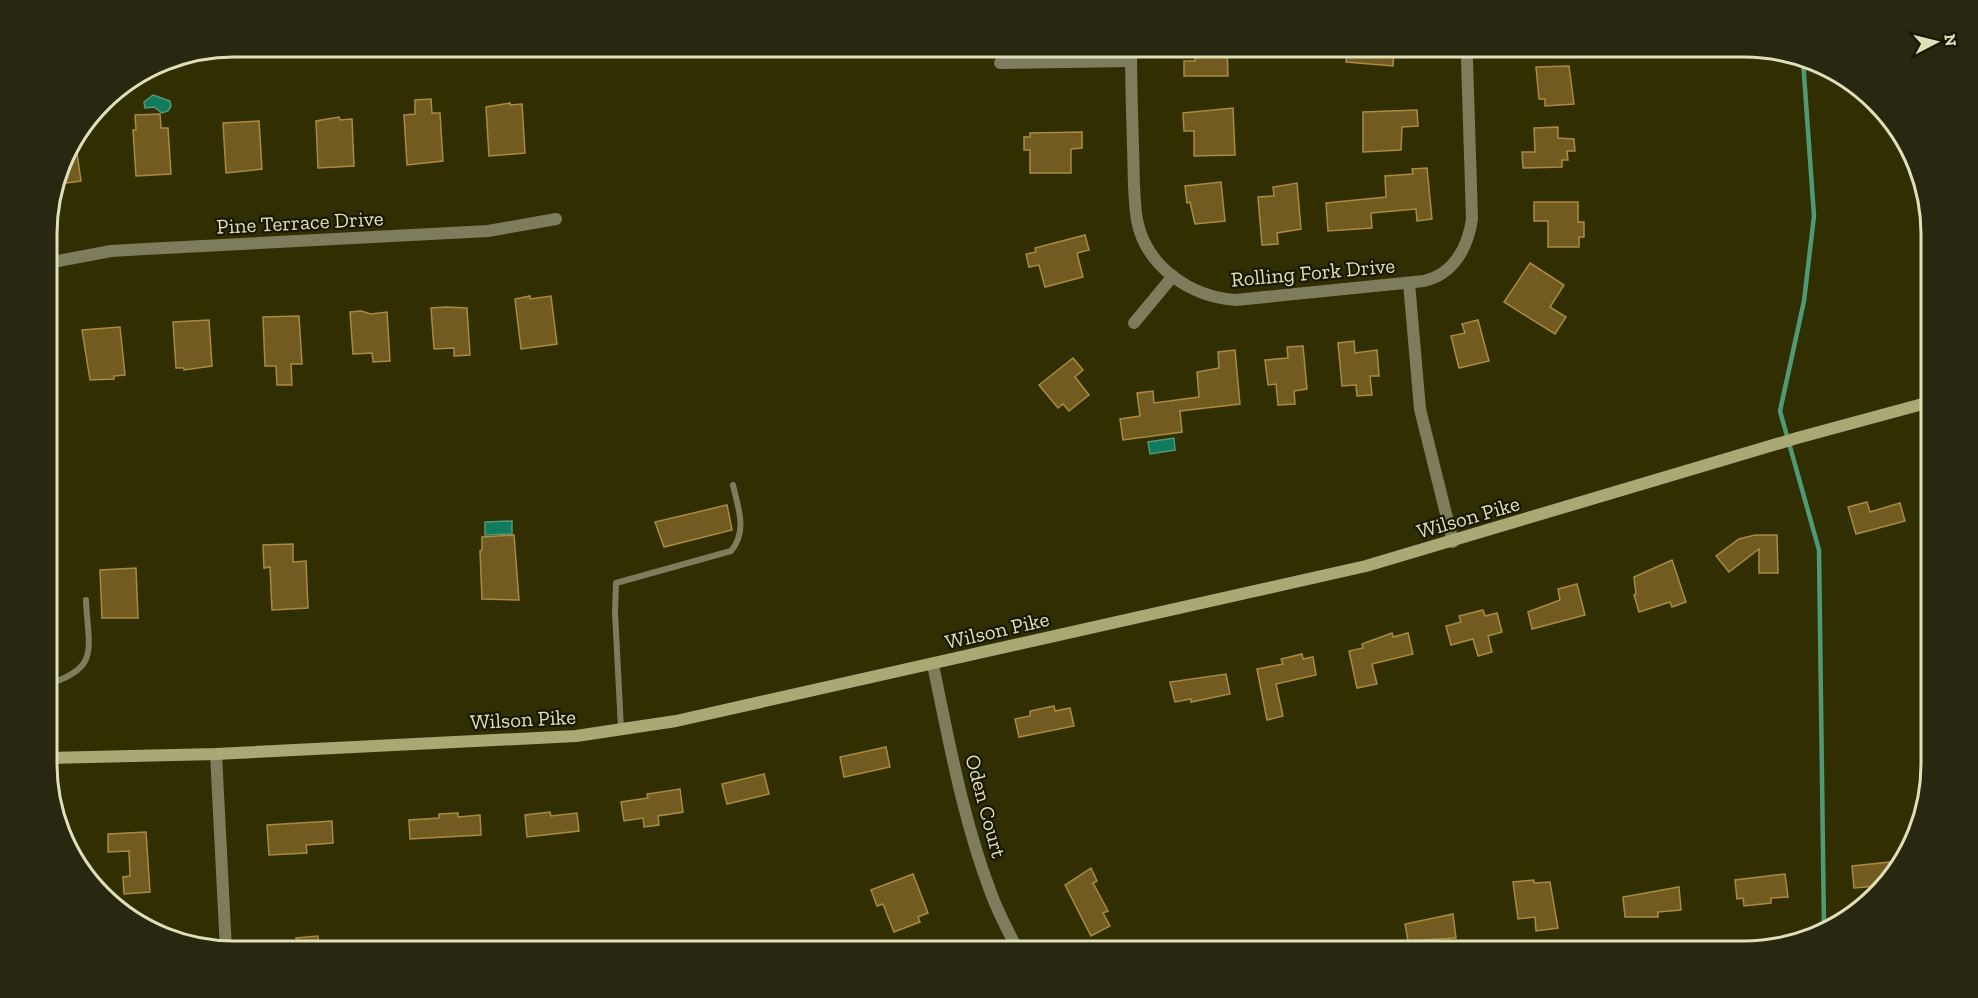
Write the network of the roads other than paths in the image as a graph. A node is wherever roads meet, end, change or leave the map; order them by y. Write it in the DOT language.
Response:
graph roads {
  1 [pos="1131,57"];
  2 [pos="1467,60"];
  3 [pos="1131,61"];
  4 [pos="1000,63"];
  5 [pos="556,219"];
  6 [pos="57,262"];
  7 [pos="1173,276"];
  8 [pos="1409,284"];
  9 [pos="1134,323"];
  10 [pos="1921,404"];
  11 [pos="733,485"];
  12 [pos="1453,542"];
  13 [pos="86,600"];
  14 [pos="933,665"];
  15 [pos="57,681"];
  16 [pos="621,730"];
  17 [pos="216,754"];
  18 [pos="57,758"];
  19 [pos="226,940"];
  20 [pos="1013,941"];
  1 -- 3 [label="street, Rolling Fork Drive"];
  2 -- 8 [label="street, Rolling Fork Drive"];
  3 -- 4 [label="street"];
  3 -- 7 [label="street, Rolling Fork Drive"];
  5 -- 6 [label="street, Pine Terrace Drive"];
  7 -- 8 [label="street, Rolling Fork Drive"];
  7 -- 9 [label="street"];
  8 -- 12 [label="street"];
  10 -- 12 [label="main road, Wilson Pike"];
  11 -- 16 [label="lane"];
  12 -- 14 [label="main road, Wilson Pike"];
  13 -- 15 [label="lane"];
  14 -- 16 [label="main road, Wilson Pike"];
  14 -- 20 [label="street, Oden Court"];
  16 -- 17 [label="main road, Wilson Pike"];
  17 -- 18 [label="main road, Wilson Pike"];
  17 -- 19 [label="street"];
}
